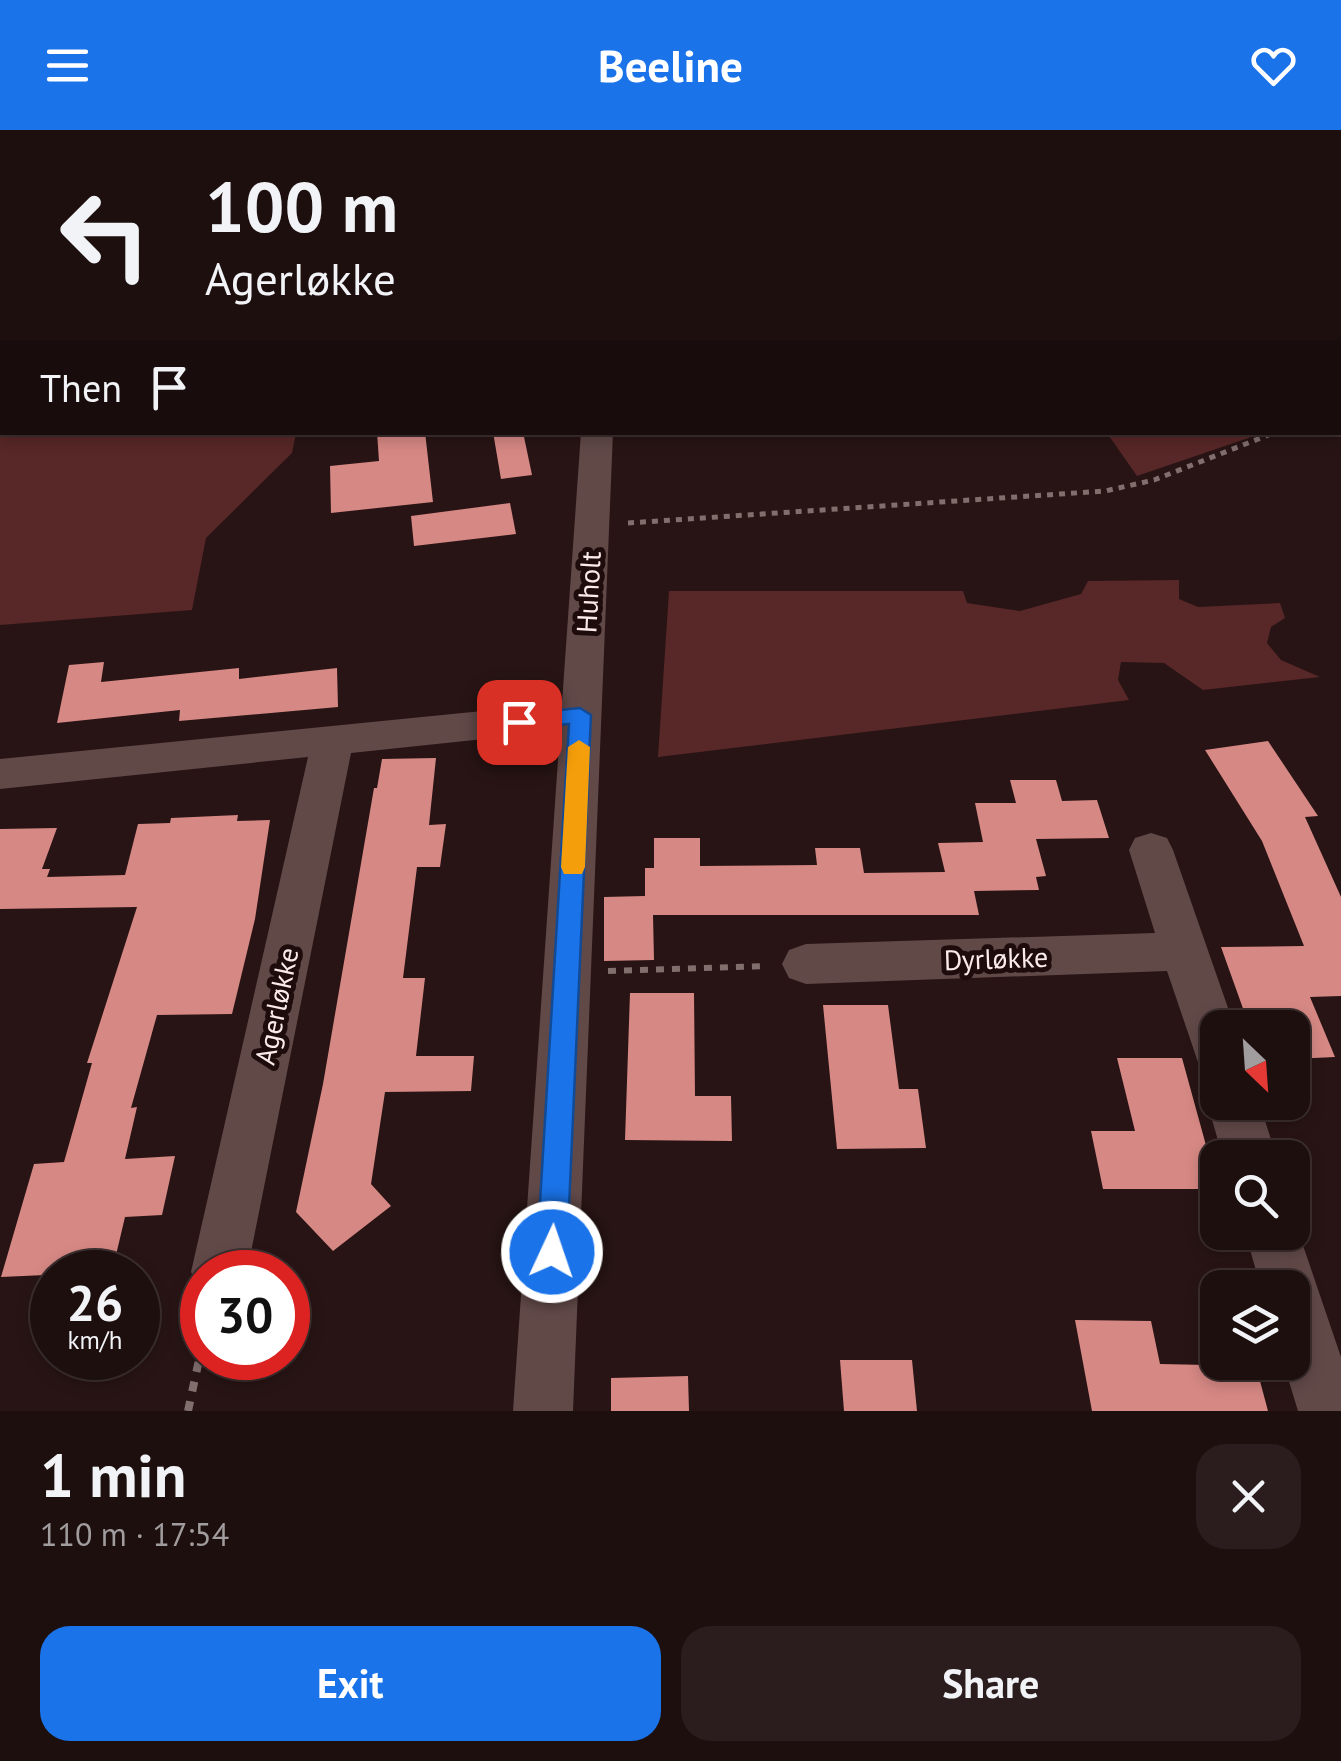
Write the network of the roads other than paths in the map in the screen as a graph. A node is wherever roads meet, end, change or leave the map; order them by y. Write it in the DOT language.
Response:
graph roads {
  1 [pos="597,435"];
  2 [pos="580,715"];
  3 [pos="334,740"];
  4 [pos="0,774"];
  5 [pos="1151,850"];
  6 [pos="1186,951"];
  7 [pos="806,964"];
  8 [pos="1205,1010"];
  9 [pos="224,1250"];
  10 [pos="1310,1353"];
  11 [pos="543,1411"];
  12 [pos="1328,1411"];
  1 -- 2 [label="street, Huholt"];
  2 -- 3 [label="street"];
  2 -- 11 [label="street, Huholt"];
  3 -- 4 [label="street"];
  3 -- 9 [label="street, Agerløkke"];
  5 -- 6 [label="street"];
  6 -- 7 [label="street, Dyrløkke"];
  6 -- 8 [label="street"];
  10 -- 12 [label="street"];
}
